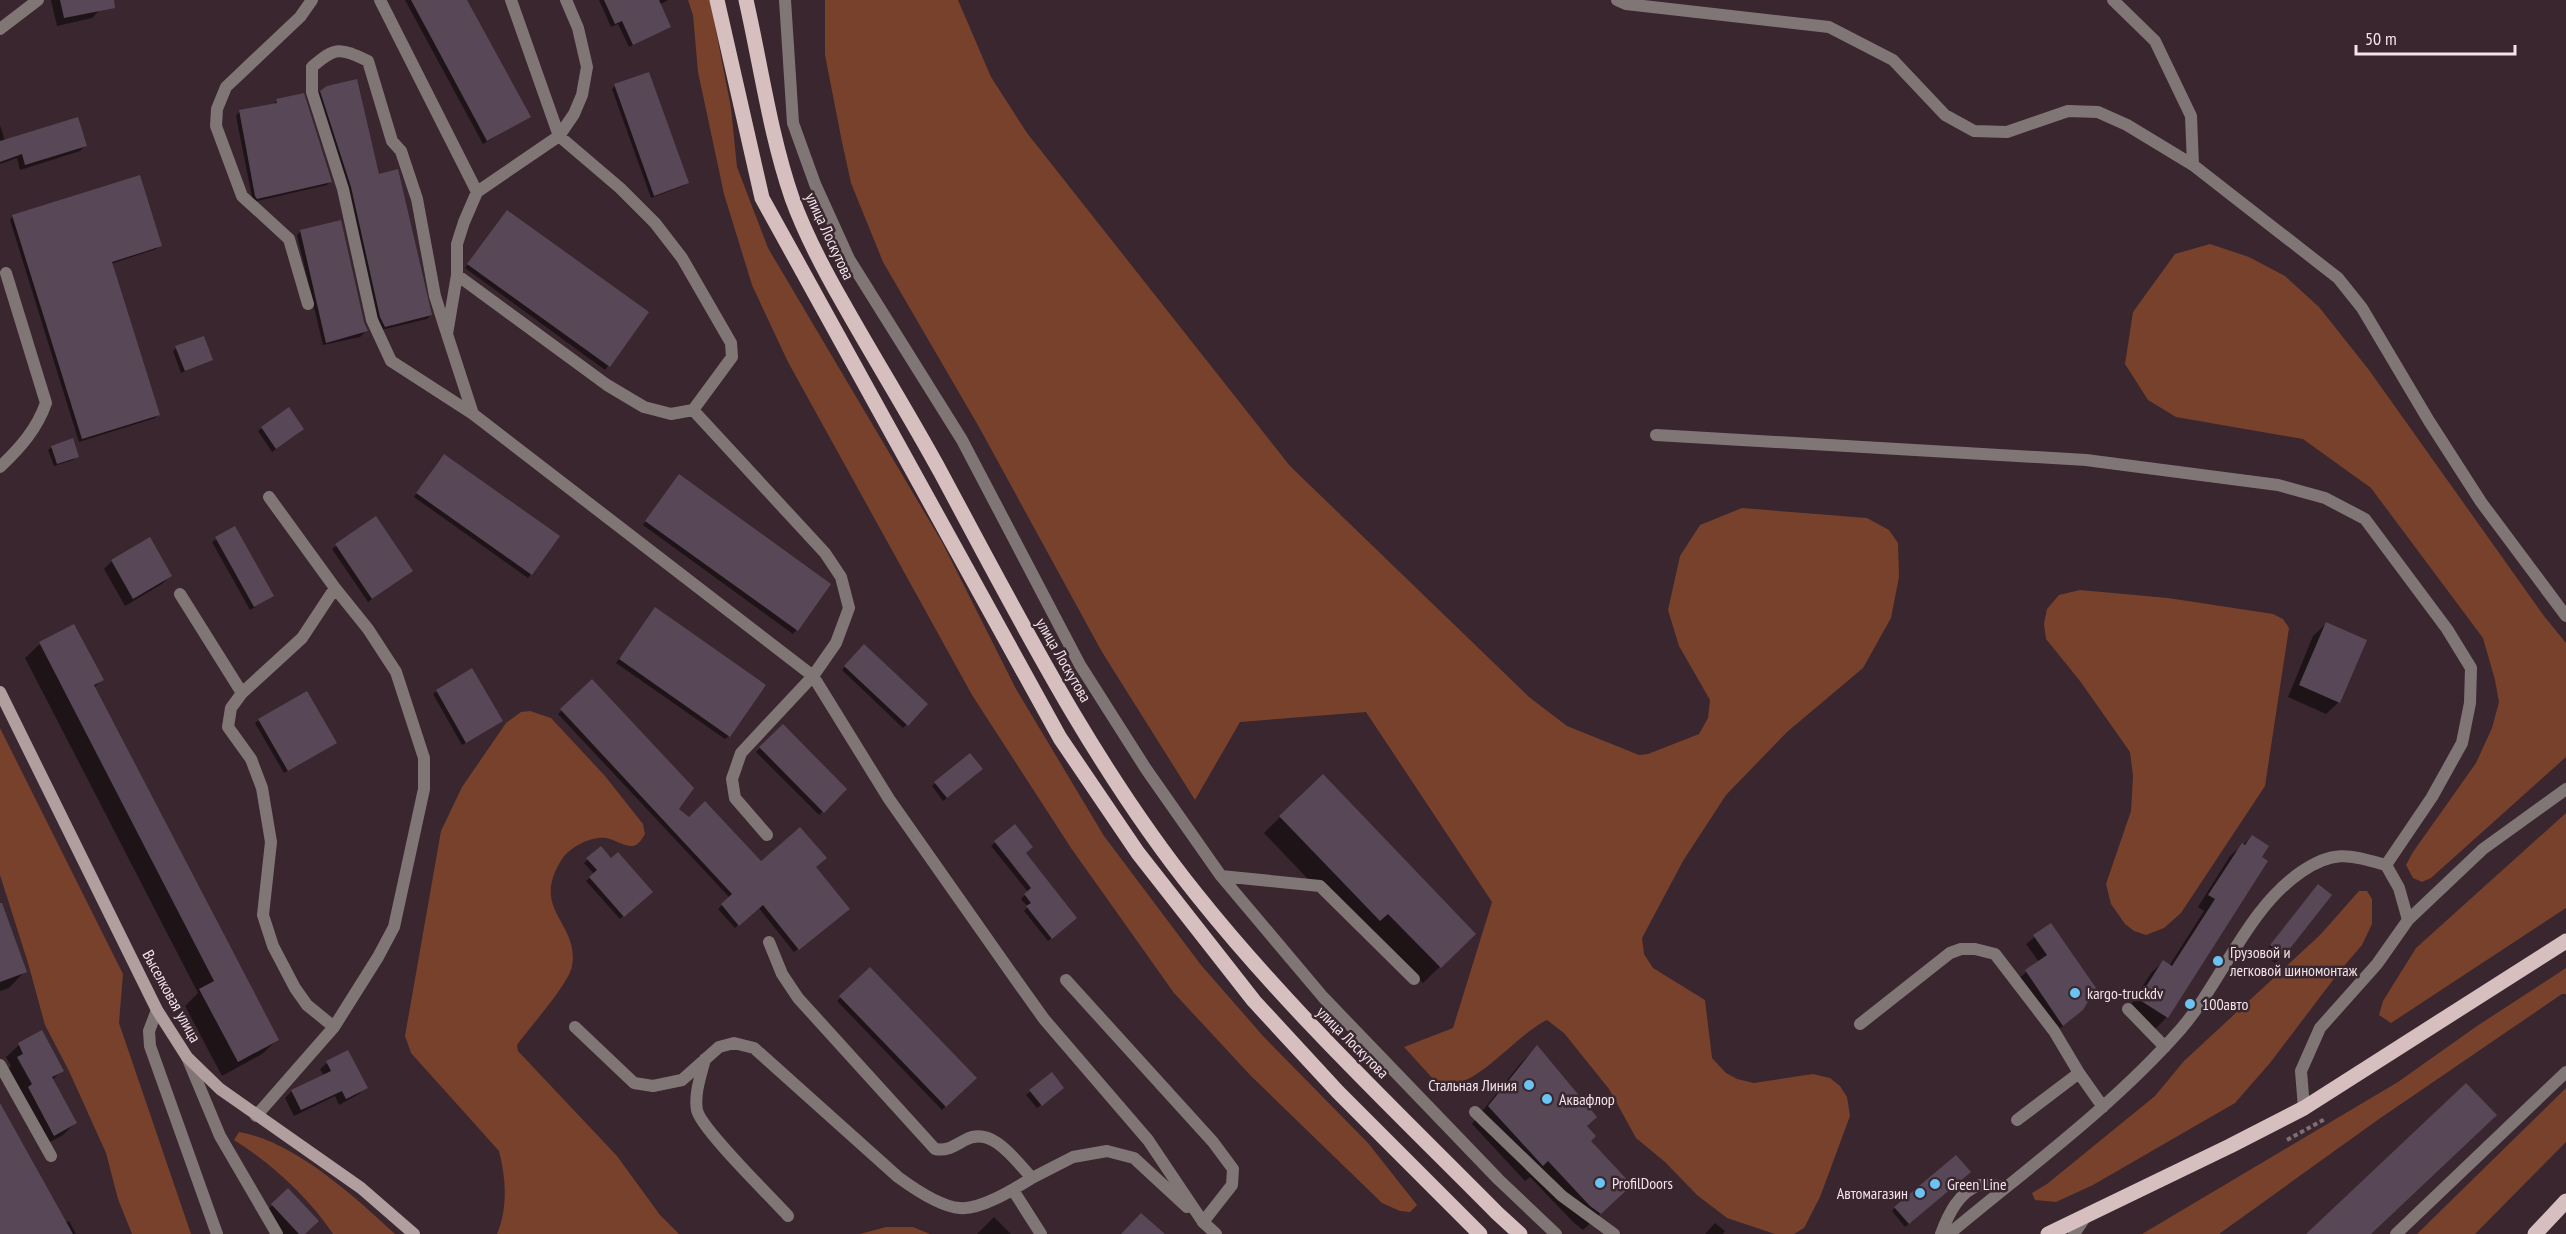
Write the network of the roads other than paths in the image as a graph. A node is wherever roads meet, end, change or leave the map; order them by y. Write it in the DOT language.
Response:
graph roads {
  1 [pos="38,0"];
  2 [pos="312,0"];
  3 [pos="380,0"];
  4 [pos="511,0"];
  5 [pos="566,0"];
  6 [pos="717,0"];
  7 [pos="746,0"];
  8 [pos="785,0"];
  9 [pos="1617,0"];
  10 [pos="2113,0"];
  11 [pos="0,29"];
  12 [pos="559,136"];
  13 [pos="2193,165"];
  14 [pos="477,192"];
  15 [pos="6,273"];
  16 [pos="457,274"];
  17 [pos="308,304"];
  18 [pos="447,334"];
  19 [pos="693,410"];
  20 [pos="472,414"];
  21 [pos="1656,435"];
  22 [pos="0,467"];
  23 [pos="269,497"];
  24 [pos="335,588"];
  25 [pos="180,594"];
  26 [pos="2566,616"];
  27 [pos="813,676"];
  28 [pos="0,692"];
  29 [pos="242,693"];
  30 [pos="2566,789"];
  31 [pos="767,835"];
  32 [pos="2386,865"];
  33 [pos="1221,876"];
  34 [pos="2408,920"];
  35 [pos="2566,941"];
  36 [pos="769,942"];
  37 [pos="1414,979"];
  38 [pos="1066,980"];
  39 [pos="2128,1009"];
  40 [pos="157,1010"];
  41 [pos="1860,1024"];
  42 [pos="334,1027"];
  43 [pos="574,1027"];
  44 [pos="2165,1047"];
  45 [pos="187,1057"];
  46 [pos="705,1059"];
  47 [pos="0,1065"];
  48 [pos="2566,1072"];
  49 [pos="2079,1074"];
  50 [pos="2103,1107"];
  51 [pos="2304,1108"];
  52 [pos="1475,1112"];
  53 [pos="256,1116"];
  54 [pos="2017,1120"];
  55 [pos="51,1156"];
  56 [pos="1032,1178"];
  57 [pos="2005,1188"];
  58 [pos="1013,1190"];
  59 [pos="2566,1200"];
  60 [pos="788,1216"];
  61 [pos="2086,1216"];
  62 [pos="1203,1222"];
  63 [pos="1476,1232"];
  64 [pos="217,1234"];
  65 [pos="278,1234"];
  66 [pos="414,1234"];
  67 [pos="1041,1234"];
  68 [pos="1216,1234"];
  69 [pos="1520,1234"];
  70 [pos="1556,1234"];
  71 [pos="1614,1234"];
  72 [pos="1941,1234"];
  73 [pos="1949,1234"];
  74 [pos="2048,1234"];
  75 [pos="2074,1234"];
  76 [pos="2396,1234"];
  77 [pos="2535,1234"];
  1 -- 11 [label="street"];
  2 -- 17 [label="street"];
  3 -- 14 [label="street"];
  4 -- 12 [label="street"];
  5 -- 12 [label="street"];
  6 -- 63 [label="main road"];
  7 -- 69 [label="main road, улица Лоскутова"];
  8 -- 33 [label="street"];
  9 -- 13 [label="street"];
  10 -- 13 [label="street"];
  12 -- 14 [label="street"];
  12 -- 19 [label="street"];
  13 -- 26 [label="street"];
  14 -- 16 [label="street"];
  15 -- 22 [label="street"];
  16 -- 18 [label="street"];
  16 -- 19 [label="street"];
  18 -- 20 [label="street"];
  18 -- 20 [label="street"];
  19 -- 27 [label="street"];
  20 -- 27 [label="street"];
  21 -- 32 [label="street"];
  23 -- 24 [label="street"];
  24 -- 29 [label="street"];
  24 -- 42 [label="street"];
  25 -- 29 [label="street"];
  27 -- 31 [label="street"];
  27 -- 62 [label="street"];
  28 -- 40 [label="street, Выселковая улица"];
  29 -- 42 [label="street"];
  30 -- 34 [label="street"];
  32 -- 34 [label="street"];
  32 -- 44 [label="street"];
  33 -- 37 [label="street"];
  33 -- 70 [label="street"];
  34 -- 51 [label="street"];
  35 -- 51 [label="main road"];
  36 -- 56 [label="street"];
  38 -- 62 [label="street"];
  39 -- 44 [label="street"];
  40 -- 45 [label="street, Выселковая улица"];
  40 -- 64 [label="street"];
  41 -- 49 [label="street"];
  42 -- 53 [label="street"];
  43 -- 46 [label="street"];
  44 -- 50 [label="street"];
  45 -- 53 [label="street, Выселковая улица"];
  45 -- 65 [label="street"];
  46 -- 58 [label="street"];
  46 -- 60 [label="street"];
  47 -- 55 [label="street"];
  48 -- 76 [label="street"];
  49 -- 50 [label="street"];
  49 -- 54 [label="street"];
  50 -- 57 [label="street"];
  51 -- 61 [label="main road"];
  52 -- 71 [label="street"];
  53 -- 66 [label="street, Выселковая улица"];
  56 -- 58 [label="street"];
  56 -- 62 [label="street"];
  57 -- 72 [label="street"];
  57 -- 73 [label="street"];
  58 -- 67 [label="street"];
  59 -- 77 [label="main road"];
  61 -- 74 [label="main road"];
  61 -- 75 [label="street"];
  62 -- 68 [label="street"];
}
